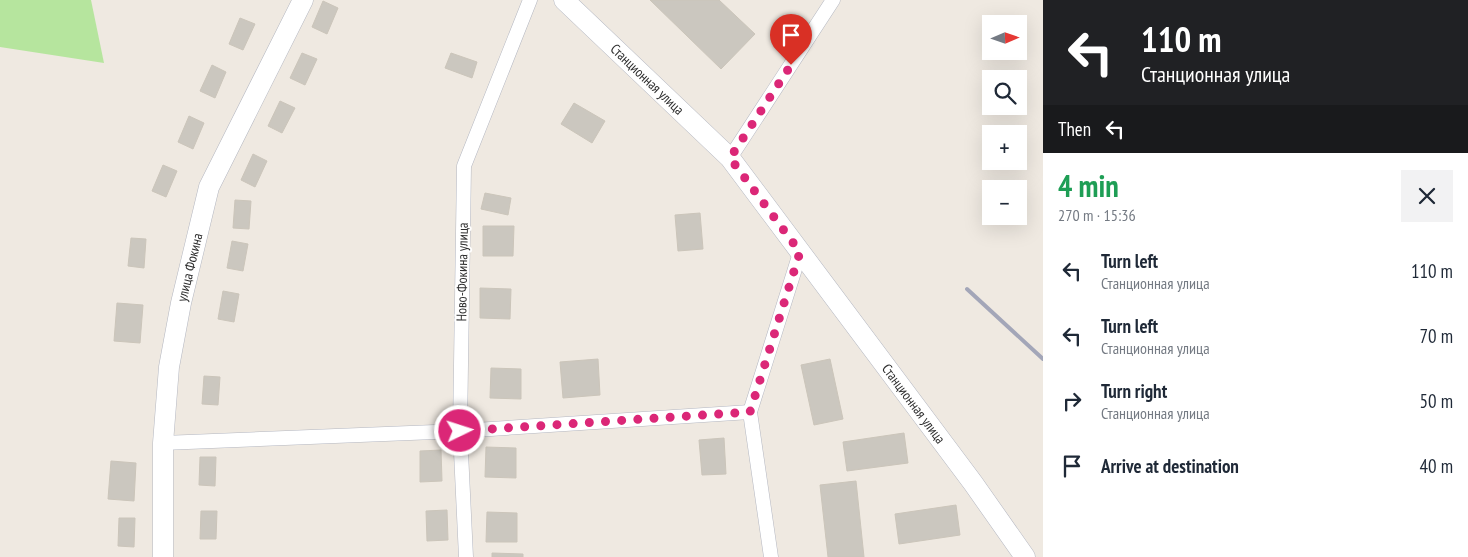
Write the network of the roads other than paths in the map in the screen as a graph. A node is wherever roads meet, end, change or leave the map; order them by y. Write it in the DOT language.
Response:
graph roads {
  1 [pos="303,0"];
  2 [pos="530,0"];
  3 [pos="564,0"];
  4 [pos="833,0"];
  5 [pos="730,158"];
  6 [pos="800,252"];
  7 [pos="750,412"];
  8 [pos="460,431"];
  9 [pos="164,443"];
  10 [pos="163,557"];
  11 [pos="466,557"];
  12 [pos="771,557"];
  13 [pos="1025,557"];
  1 -- 9 [label="street, улица Фокина"];
  2 -- 8 [label="street, Ново-Фокина улица"];
  3 -- 5 [label="street, Станционная улица"];
  4 -- 5 [label="street"];
  5 -- 6 [label="street, Станционная улица"];
  6 -- 7 [label="street"];
  6 -- 13 [label="street, Станционная улица"];
  7 -- 8 [label="street"];
  7 -- 12 [label="street"];
  8 -- 9 [label="street"];
  8 -- 11 [label="street, Ново-Фокина улица"];
  9 -- 10 [label="street, улица Фокина"];
}
